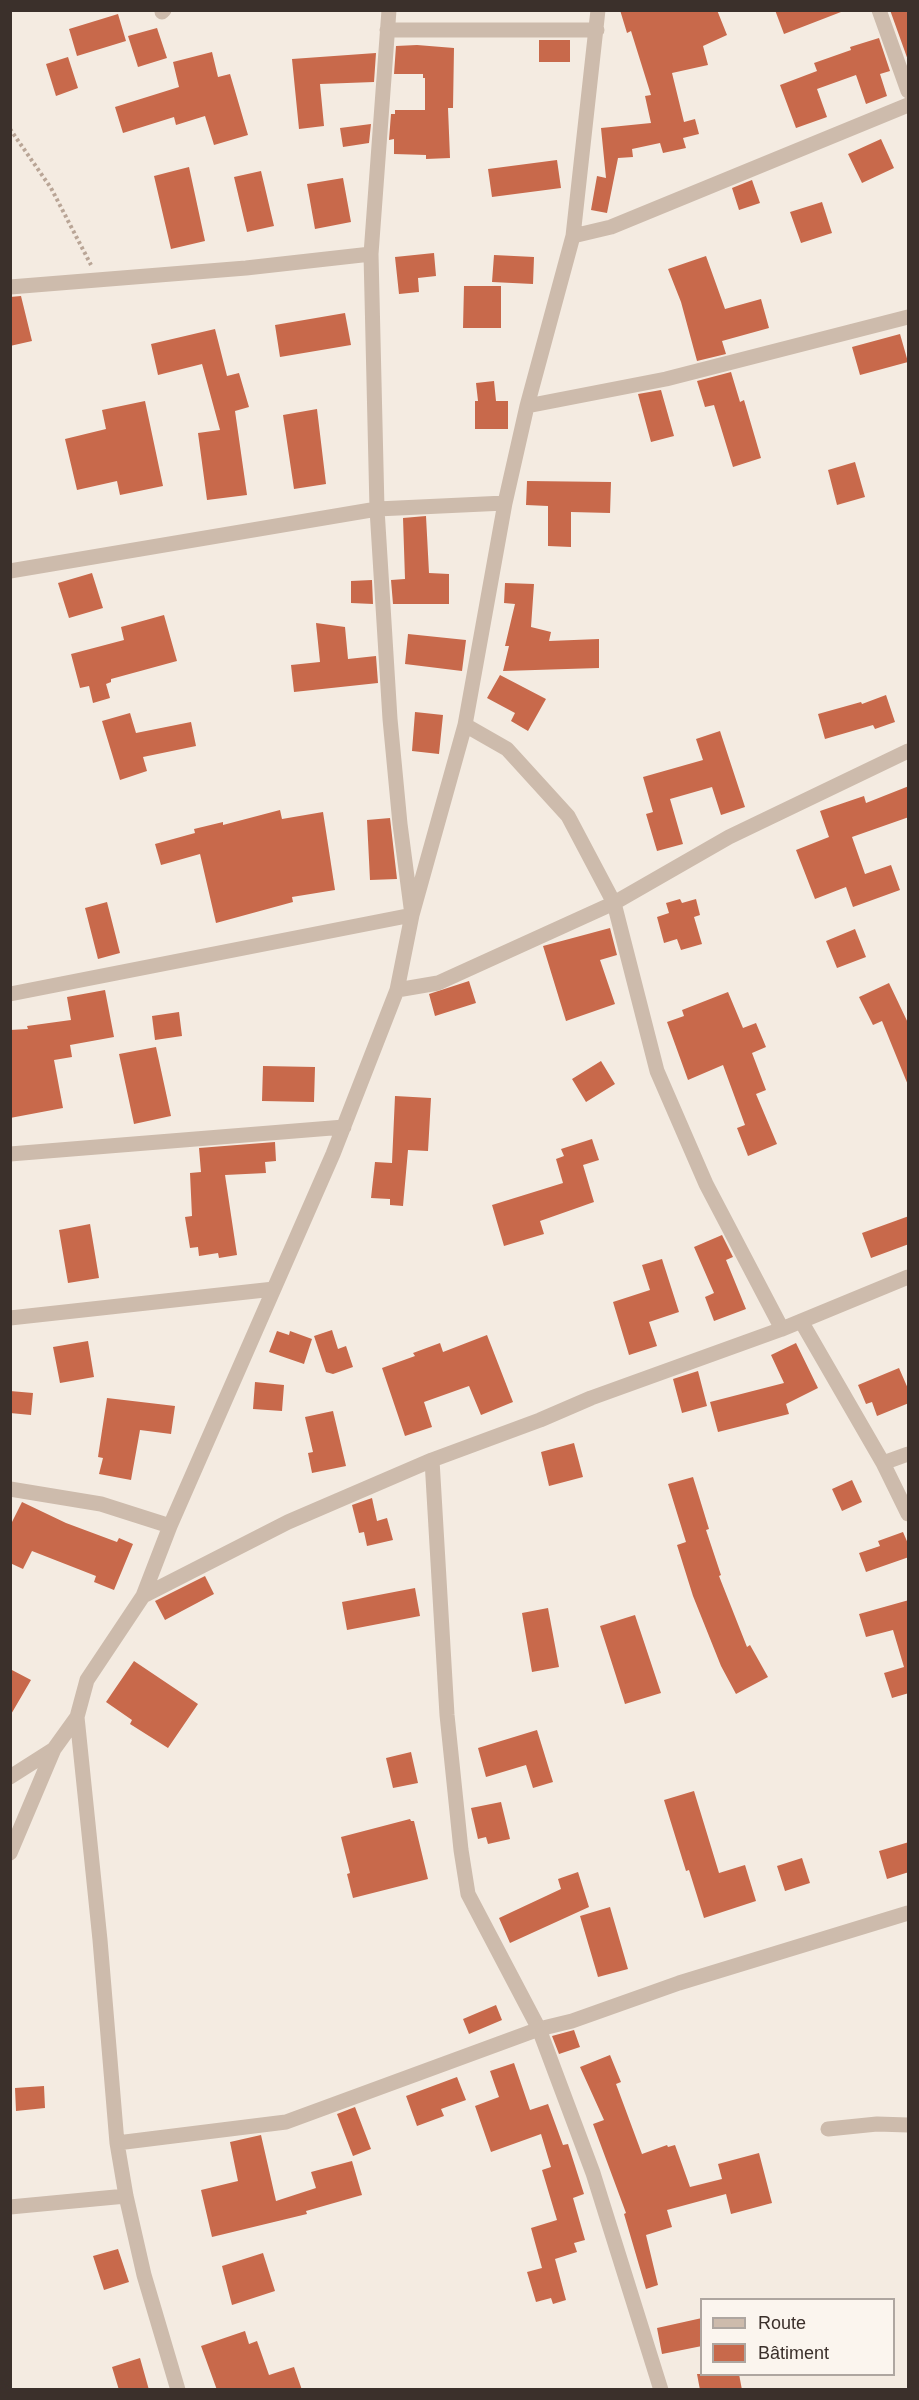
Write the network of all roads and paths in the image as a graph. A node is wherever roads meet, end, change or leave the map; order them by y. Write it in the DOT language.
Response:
graph roads {
  1 [pos="389,10"];
  2 [pos="598,10"];
  3 [pos="879,10"];
  4 [pos="387,30"];
  5 [pos="597,30"];
  6 [pos="909,91"];
  7 [pos="909,105"];
  8 [pos="10,129"];
  9 [pos="573,236"];
  10 [pos="371,254"];
  11 [pos="97,280"];
  12 [pos="10,287"];
  13 [pos="909,316"];
  14 [pos="527,406"];
  15 [pos="505,503"];
  16 [pos="377,509"];
  17 [pos="10,571"];
  18 [pos="465,725"];
  19 [pos="909,751"];
  20 [pos="614,903"];
  21 [pos="412,915"];
  22 [pos="397,990"];
  23 [pos="10,994"];
  24 [pos="344,1127"];
  25 [pos="10,1154"];
  26 [pos="909,1277"];
  27 [pos="274,1288"];
  28 [pos="10,1318"];
  29 [pos="801,1321"];
  30 [pos="782,1329"];
  31 [pos="909,1454"];
  32 [pos="432,1461"];
  33 [pos="883,1463"];
  34 [pos="10,1489"];
  35 [pos="909,1514"];
  36 [pos="170,1526"];
  37 [pos="143,1596"];
  38 [pos="77,1717"];
  39 [pos="54,1749"];
  40 [pos="10,1777"];
  41 [pos="10,1853"];
  42 [pos="909,1912"];
  43 [pos="539,2029"];
  44 [pos="909,2124"];
  45 [pos="828,2129"];
  46 [pos="117,2143"];
  47 [pos="126,2196"];
  48 [pos="10,2207"];
  49 [pos="178,2390"];
  50 [pos="661,2390"];
  1 -- 4 [label="street"];
  2 -- 5 [label="street"];
  3 -- 6 [label="street"];
  4 -- 5 [label="street"];
  4 -- 10 [label="street"];
  5 -- 9 [label="street"];
  7 -- 9 [label="street"];
  8 -- 11 [label="path"];
  9 -- 14 [label="street"];
  10 -- 11 [label="street"];
  10 -- 16 [label="street"];
  11 -- 12 [label="street"];
  13 -- 14 [label="street"];
  14 -- 15 [label="street"];
  15 -- 16 [label="street"];
  15 -- 18 [label="street"];
  16 -- 17 [label="street"];
  16 -- 21 [label="street"];
  18 -- 20 [label="street"];
  18 -- 21 [label="street"];
  19 -- 20 [label="street"];
  20 -- 22 [label="street"];
  20 -- 30 [label="street"];
  21 -- 22 [label="street"];
  21 -- 23 [label="street"];
  22 -- 24 [label="street"];
  24 -- 25 [label="street"];
  24 -- 27 [label="street"];
  26 -- 29 [label="street"];
  27 -- 28 [label="street"];
  27 -- 36 [label="street"];
  29 -- 30 [label="street"];
  29 -- 33 [label="street"];
  30 -- 32 [label="street"];
  31 -- 33 [label="street"];
  32 -- 37 [label="street"];
  32 -- 43 [label="street"];
  33 -- 35 [label="street"];
  34 -- 36 [label="street"];
  36 -- 37 [label="street"];
  37 -- 38 [label="street"];
  38 -- 39 [label="street"];
  38 -- 46 [label="street"];
  39 -- 40 [label="street"];
  39 -- 41 [label="street"];
  42 -- 43 [label="street"];
  43 -- 46 [label="street"];
  43 -- 50 [label="street"];
  44 -- 45 [label="street"];
  46 -- 47 [label="street"];
  47 -- 48 [label="street"];
  47 -- 49 [label="street"];
}
